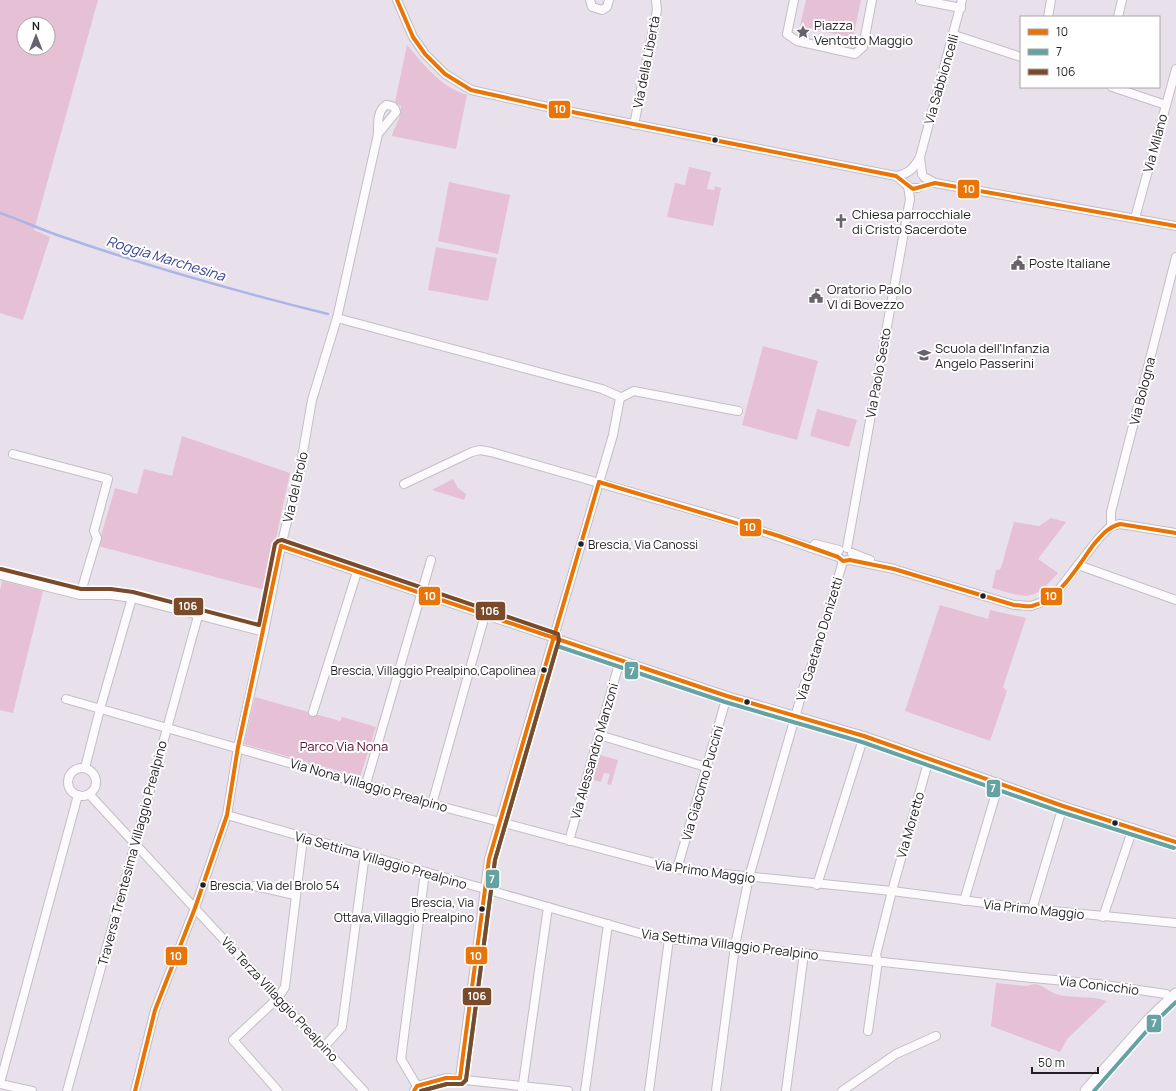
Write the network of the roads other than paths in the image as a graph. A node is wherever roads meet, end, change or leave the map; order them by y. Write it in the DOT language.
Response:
graph roads {
  1 [pos="397,0"];
  2 [pos="590,0"];
  3 [pos="609,0"];
  4 [pos="656,0"];
  5 [pos="794,0"];
  6 [pos="872,0"];
  7 [pos="920,0"];
  8 [pos="1051,0"];
  9 [pos="1122,0"];
  10 [pos="961,4"];
  11 [pos="1048,16"];
  12 [pos="1118,16"];
  13 [pos="954,35"];
  14 [pos="1020,57"];
  15 [pos="1176,68"];
  16 [pos="1115,88"];
  17 [pos="1166,105"];
  18 [pos="634,124"];
  19 [pos="378,134"];
  20 [pos="920,157"];
  21 [pos="909,172"];
  22 [pos="896,176"];
  23 [pos="921,181"];
  24 [pos="906,184"];
  25 [pos="910,199"];
  26 [pos="1135,218"];
  27 [pos="1176,226"];
  28 [pos="1176,257"];
  29 [pos="337,318"];
  30 [pos="621,401"];
  31 [pos="738,412"];
  32 [pos="14,454"];
  33 [pos="599,482"];
  34 [pos="404,484"];
  35 [pos="1111,526"];
  36 [pos="1176,533"];
  37 [pos="281,546"];
  38 [pos="845,555"];
  39 [pos="431,560"];
  40 [pos="1078,565"];
  41 [pos="357,572"];
  42 [pos="0,575"];
  43 [pos="420,594"];
  44 [pos="80,595"];
  45 [pos="132,598"];
  46 [pos="1176,600"];
  47 [pos="198,616"];
  48 [pos="485,616"];
  49 [pos="264,632"];
  50 [pos="553,638"];
  51 [pos="620,660"];
  52 [pos="727,696"];
  53 [pos="66,699"];
  54 [pos="100,709"];
  55 [pos="313,712"];
  56 [pos="795,716"];
  57 [pos="167,727"];
  58 [pos="598,735"];
  59 [pos="864,736"];
  60 [pos="238,747"];
  61 [pos="929,759"];
  62 [pos="706,767"];
  63 [pos="85,768"];
  64 [pos="999,783"];
  65 [pos="366,784"];
  66 [pos="89,794"];
  67 [pos="78,795"];
  68 [pos="432,804"];
  69 [pos="1063,806"];
  70 [pos="227,815"];
  71 [pos="500,822"];
  72 [pos="1133,828"];
  73 [pos="303,838"];
  74 [pos="569,841"];
  75 [pos="1176,842"];
  76 [pos="135,844"];
  77 [pos="365,854"];
  78 [pos="677,869"];
  79 [pos="425,872"];
  80 [pos="749,877"];
  81 [pos="817,885"];
  82 [pos="254,886"];
  83 [pos="486,888"];
  84 [pos="892,891"];
  85 [pos="295,895"];
  86 [pos="964,901"];
  87 [pos="548,907"];
  88 [pos="195,908"];
  89 [pos="1032,909"];
  90 [pos="1103,917"];
  91 [pos="1176,923"];
  92 [pos="608,924"];
  93 [pos="669,939"];
  94 [pos="735,946"];
  95 [pos="804,953"];
  96 [pos="878,961"];
  97 [pos="1033,977"];
  98 [pos="1171,996"];
  99 [pos="278,998"];
  100 [pos="868,1031"];
  101 [pos="936,1036"];
  102 [pos="324,1047"];
  103 [pos="460,1078"];
  104 [pos="0,1084"];
  105 [pos="416,1088"];
  106 [pos="522,1088"];
  107 [pos="852,1088"];
  108 [pos="32,1091"];
  109 [pos="67,1091"];
  110 [pos="135,1091"];
  111 [pos="278,1091"];
  112 [pos="364,1091"];
  113 [pos="568,1091"];
  114 [pos="585,1091"];
  115 [pos="648,1091"];
  116 [pos="716,1091"];
  117 [pos="786,1091"];
  118 [pos="842,1091"];
  119 [pos="1086,1091"];
  1 -- 18 [label="street"];
  2 -- 3 [label="street"];
  4 -- 18 [label="street, Via della Libertà"];
  5 -- 6 [label="street"];
  7 -- 10 [label="street"];
  8 -- 11 [label="street"];
  9 -- 12 [label="street"];
  10 -- 13 [label="street, Via Sabbioncelli"];
  13 -- 14 [label="street"];
  13 -- 20 [label="street, Via Sabbioncelli"];
  15 -- 17 [label="street, Via Milano"];
  16 -- 17 [label="street"];
  17 -- 26 [label="street, Via Milano"];
  18 -- 22 [label="street"];
  19 -- 29 [label="street, Via del Brolo"];
  20 -- 21 [label="street, Via Sabbioncelli"];
  20 -- 23 [label="street, Via Sabbioncelli"];
  21 -- 22 [label="street"];
  21 -- 23 [label="street"];
  21 -- 24 [label="street, Via Sabbioncelli"];
  22 -- 24 [label="street"];
  23 -- 24 [label="street"];
  23 -- 25 [label="street, Via Paolo Sesto"];
  23 -- 26 [label="street"];
  24 -- 25 [label="street, Via Paolo Sesto"];
  25 -- 38 [label="street, Via Paolo Sesto"];
  26 -- 27 [label="street"];
  28 -- 35 [label="street, Via Bologna"];
  29 -- 30 [label="street"];
  29 -- 37 [label="street, Via del Brolo"];
  30 -- 31 [label="street"];
  30 -- 33 [label="street"];
  32 -- 44 [label="street"];
  33 -- 34 [label="street"];
  33 -- 38 [label="street"];
  33 -- 50 [label="street"];
  35 -- 36 [label="street"];
  35 -- 40 [label="street"];
  37 -- 41 [label="street"];
  37 -- 49 [label="street, Via del Brolo"];
  38 -- 40 [label="street"];
  38 -- 56 [label="street, Via Gaetano Donizetti"];
  39 -- 43 [label="street"];
  40 -- 46 [label="street"];
  41 -- 43 [label="street"];
  41 -- 55 [label="street"];
  42 -- 44 [label="street"];
  43 -- 48 [label="street"];
  43 -- 65 [label="street"];
  44 -- 45 [label="street"];
  45 -- 47 [label="street"];
  45 -- 54 [label="street"];
  47 -- 49 [label="street"];
  47 -- 57 [label="street, Traversa Trentesima Villaggio Prealpino"];
  48 -- 50 [label="street"];
  48 -- 68 [label="street"];
  49 -- 60 [label="street, Via del Brolo"];
  50 -- 51 [label="street"];
  50 -- 71 [label="street"];
  51 -- 52 [label="street"];
  51 -- 58 [label="street, Via Alessandro Manzoni"];
  52 -- 56 [label="street"];
  52 -- 62 [label="street, Via Giacomo Puccini"];
  53 -- 54 [label="street, Via Nona Villaggio Prealpino"];
  54 -- 57 [label="street, Via Nona Villaggio Prealpino"];
  54 -- 63 [label="street"];
  56 -- 59 [label="street"];
  56 -- 80 [label="street, Via Gaetano Donizetti"];
  57 -- 60 [label="street, Via Nona Villaggio Prealpino"];
  57 -- 76 [label="street, Traversa Trentesima Villaggio Prealpino"];
  58 -- 62 [label="street"];
  58 -- 74 [label="street, Via Alessandro Manzoni"];
  59 -- 61 [label="street"];
  59 -- 81 [label="street"];
  60 -- 65 [label="street, Via Nona Villaggio Prealpino"];
  60 -- 70 [label="street, Via del Brolo"];
  61 -- 64 [label="street"];
  61 -- 84 [label="street, Via Moretto"];
  62 -- 78 [label="street, Via Giacomo Puccini"];
  63 -- 66 [label="street"];
  63 -- 67 [label="street"];
  64 -- 69 [label="street"];
  64 -- 86 [label="street"];
  65 -- 68 [label="street, Via Nona Villaggio Prealpino"];
  66 -- 67 [label="street"];
  66 -- 76 [label="street, Via Terza Villaggio Prealpino"];
  67 -- 104 [label="street"];
  68 -- 71 [label="street, Via Nona Villaggio Prealpino"];
  69 -- 72 [label="street"];
  69 -- 89 [label="street"];
  70 -- 73 [label="street, Via Settima Villaggio Prealpino"];
  70 -- 88 [label="street, Via del Brolo"];
  71 -- 74 [label="street, Via Primo Maggio"];
  71 -- 83 [label="street"];
  72 -- 75 [label="street"];
  72 -- 90 [label="street"];
  73 -- 77 [label="street, Via Settima Villaggio Prealpino"];
  73 -- 85 [label="street"];
  74 -- 78 [label="street, Via Primo Maggio"];
  76 -- 88 [label="street, Via Terza Villaggio Prealpino"];
  76 -- 109 [label="street, Traversa Trentesima Villaggio Prealpino"];
  77 -- 79 [label="street, Via Settima Villaggio Prealpino"];
  77 -- 102 [label="street"];
  78 -- 80 [label="street, Via Primo Maggio"];
  79 -- 83 [label="street, Via Settima Villaggio Prealpino"];
  79 -- 105 [label="street"];
  80 -- 81 [label="street, Via Primo Maggio"];
  80 -- 94 [label="street, Via Gaetano Donizetti"];
  81 -- 84 [label="street, Via Primo Maggio"];
  82 -- 85 [label="street"];
  83 -- 87 [label="street, Via Settima Villaggio Prealpino"];
  83 -- 103 [label="street"];
  84 -- 86 [label="street, Via Primo Maggio"];
  84 -- 96 [label="street"];
  85 -- 99 [label="street"];
  86 -- 89 [label="street, Via Primo Maggio"];
  87 -- 92 [label="street, Via Settima Villaggio Prealpino"];
  87 -- 106 [label="street"];
  88 -- 99 [label="street, Via Terza Villaggio Prealpino"];
  88 -- 110 [label="street, Via del Brolo"];
  89 -- 90 [label="street, Via Primo Maggio"];
  90 -- 91 [label="street, Via Primo Maggio"];
  92 -- 93 [label="street, Via Settima Villaggio Prealpino"];
  92 -- 114 [label="street"];
  93 -- 94 [label="street, Via Settima Villaggio Prealpino"];
  93 -- 115 [label="street"];
  94 -- 95 [label="street, Via Settima Villaggio Prealpino"];
  94 -- 116 [label="street, Via Gaetano Donizetti"];
  95 -- 96 [label="street, Via Settima Villaggio Prealpino"];
  95 -- 117 [label="street"];
  96 -- 97 [label="street, Via Settima Villaggio Prealpino"];
  96 -- 100 [label="street"];
  97 -- 98 [label="street, Via Conicchio"];
  98 -- 119 [label="main road, Via Conicchio"];
  99 -- 102 [label="street, Via Terza Villaggio Prealpino"];
  99 -- 111 [label="street"];
  101 -- 107 [label="street"];
  102 -- 112 [label="street, Via Terza Villaggio Prealpino"];
  103 -- 105 [label="street"];
  103 -- 106 [label="street"];
  104 -- 108 [label="street"];
  106 -- 113 [label="street"];
  107 -- 118 [label="street"];
}
